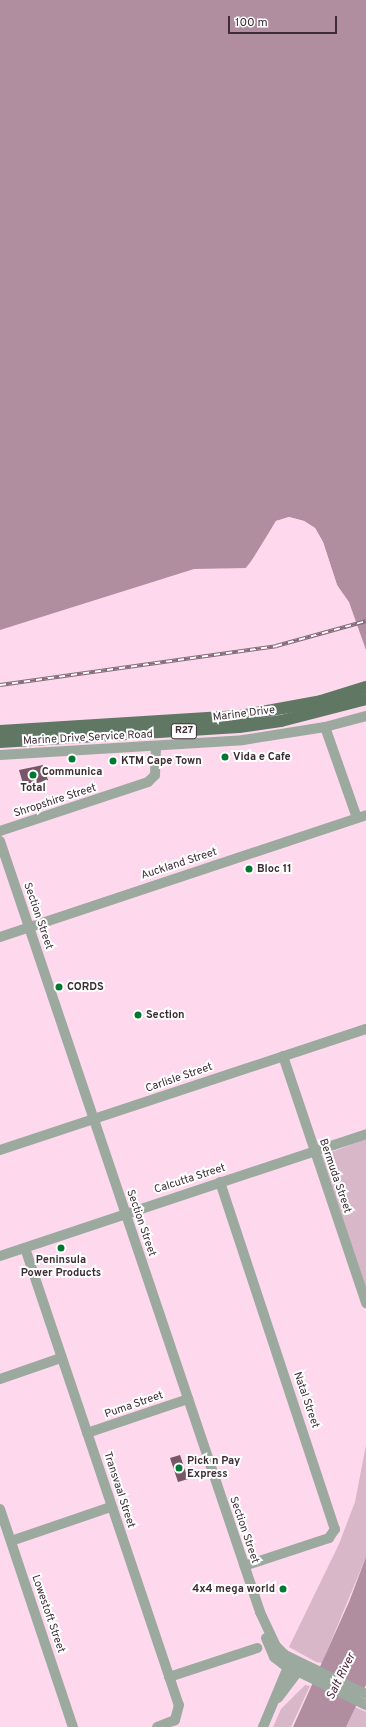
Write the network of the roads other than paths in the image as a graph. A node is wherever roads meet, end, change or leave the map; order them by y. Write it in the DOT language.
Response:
graph roads {
  1 [pos="365,694"];
  2 [pos="366,716"];
  3 [pos="325,727"];
  4 [pos="0,731"];
  5 [pos="0,742"];
  6 [pos="156,747"];
  7 [pos="0,755"];
  8 [pos="361,817"];
  9 [pos="0,831"];
  10 [pos="0,841"];
  11 [pos="29,927"];
  12 [pos="0,937"];
  13 [pos="366,1028"];
  14 [pos="283,1056"];
  15 [pos="94,1119"];
  16 [pos="366,1134"];
  17 [pos="0,1150"];
  18 [pos="314,1150"];
  19 [pos="220,1182"];
  20 [pos="125,1214"];
  21 [pos="25,1248"];
  22 [pos="0,1256"];
  23 [pos="366,1303"];
  24 [pos="61,1358"];
  25 [pos="0,1379"];
  26 [pos="188,1399"];
  27 [pos="87,1433"];
  28 [pos="111,1507"];
  29 [pos="0,1509"];
  30 [pos="11,1541"];
  31 [pos="244,1566"];
  32 [pos="257,1648"];
  33 [pos="290,1663"];
  34 [pos="301,1668"];
  35 [pos="316,1676"];
  36 [pos="169,1677"];
  37 [pos="366,1694"];
  38 [pos="273,1704"];
  39 [pos="365,1705"];
  40 [pos="73,1727"];
  41 [pos="157,1727"];
  42 [pos="263,1727"];
  1 -- 4 [label="main road, Marine Drive / R27"];
  1 -- 5 [label="main road, Marine Drive / R27"];
  2 -- 3 [label="street, Marine Drive Service Road"];
  3 -- 6 [label="street, Marine Drive Service Road"];
  3 -- 8 [label="street"];
  6 -- 7 [label="street, Marine Drive Service Road"];
  6 -- 9 [label="street, Shropshire Street"];
  8 -- 11 [label="street, Auckland Street"];
  10 -- 11 [label="street, Section Street"];
  11 -- 12 [label="street, Auckland Street"];
  11 -- 15 [label="street, Section Street"];
  13 -- 14 [label="street, Carlisle Street"];
  14 -- 15 [label="street, Carlisle Street"];
  14 -- 18 [label="street, Bermuda Street"];
  15 -- 17 [label="street, Carlisle Street"];
  15 -- 20 [label="street, Section Street"];
  16 -- 18 [label="street, Calcutta Street"];
  18 -- 19 [label="street, Calcutta Street"];
  18 -- 23 [label="street, Bermuda Street"];
  19 -- 20 [label="street, Calcutta Street"];
  19 -- 31 [label="street, Natal Street"];
  20 -- 21 [label="street, Calcutta Street"];
  20 -- 26 [label="street, Section Street"];
  21 -- 22 [label="street, Calcutta Street"];
  21 -- 24 [label="street, Transvaal Street"];
  24 -- 25 [label="street"];
  24 -- 27 [label="street, Transvaal Street"];
  26 -- 27 [label="street, Puma Street"];
  26 -- 31 [label="street, Section Street"];
  27 -- 28 [label="street, Transvaal Street"];
  28 -- 30 [label="street"];
  28 -- 36 [label="street, Transvaal Street"];
  29 -- 30 [label="street, Lowestoft Street"];
  30 -- 40 [label="street, Lowestoft Street"];
  31 -- 33 [label="street, Section Street"];
  32 -- 36 [label="street"];
  33 -- 34 [label="street, Section Street"];
  33 -- 38 [label="street"];
  34 -- 35 [label="street, Section Street"];
  34 -- 38 [label="street"];
  35 -- 37 [label="street, Section Street"];
  35 -- 39 [label="street, Section Street"];
  36 -- 41 [label="street, Transvaal Street"];
  38 -- 42 [label="street"];
}
